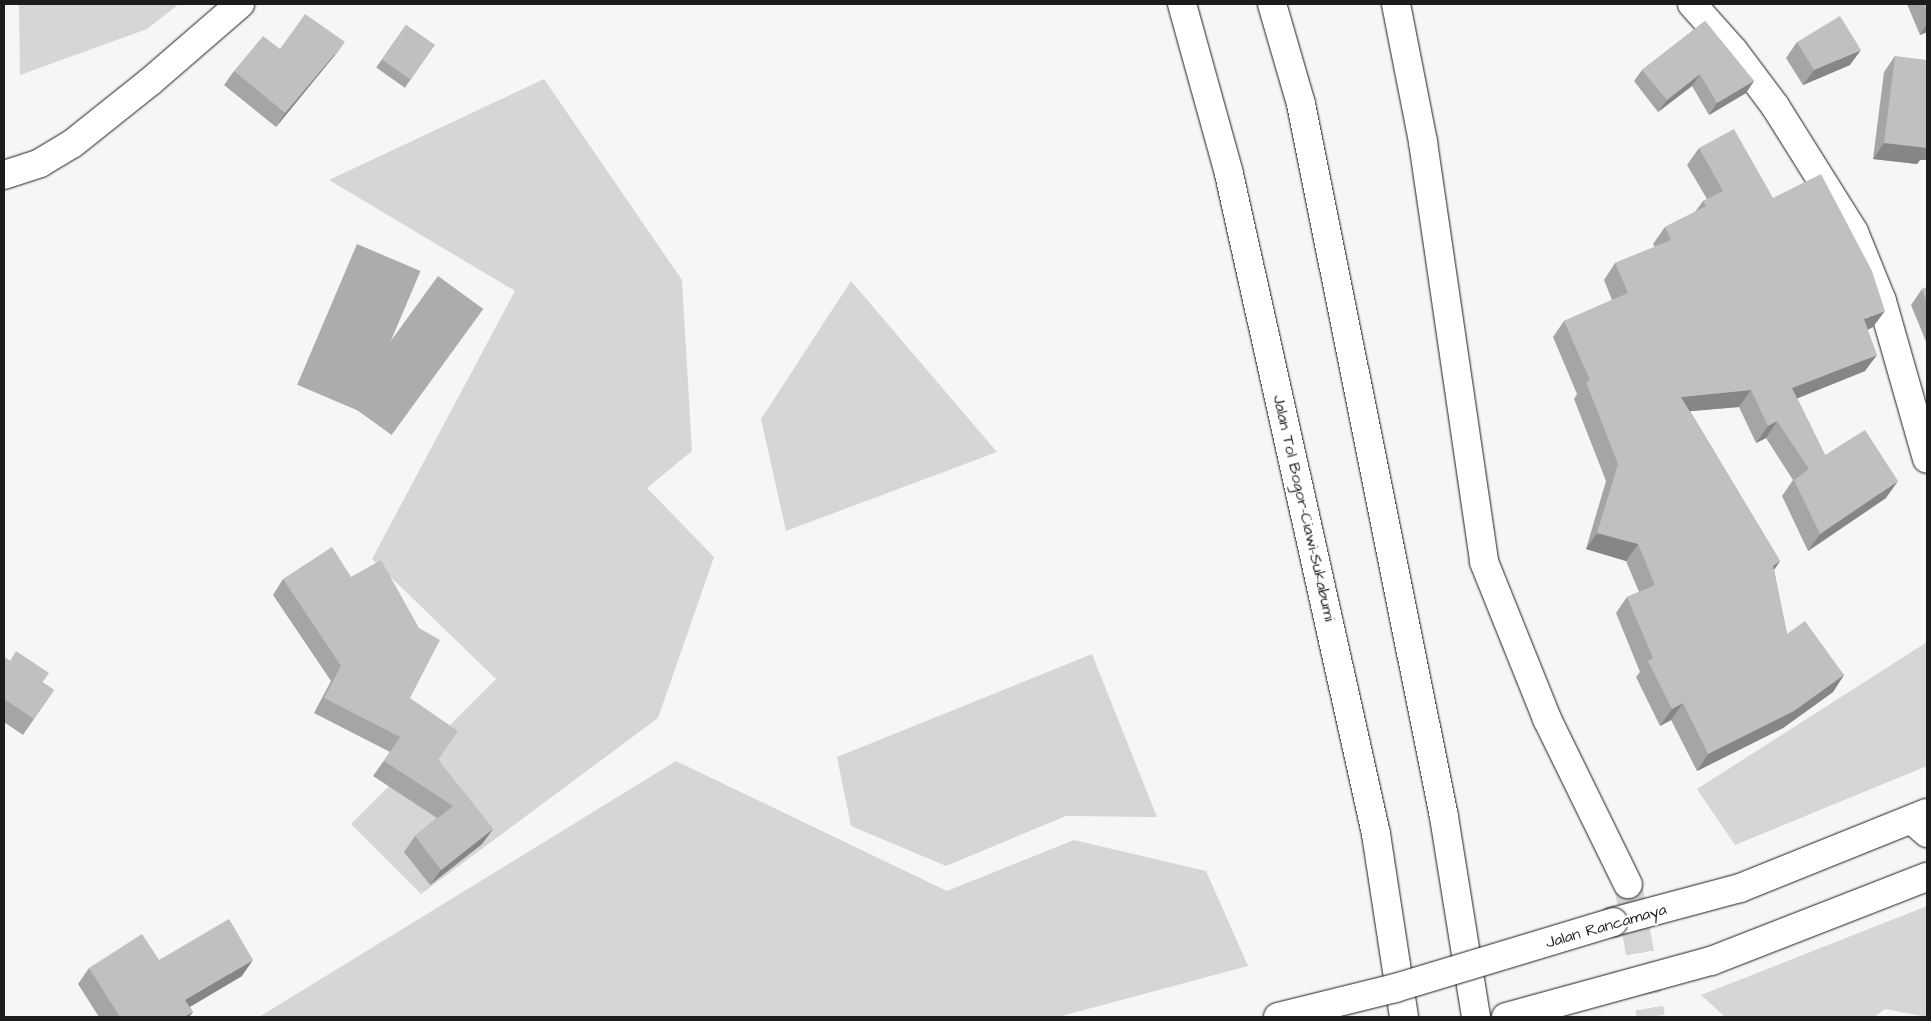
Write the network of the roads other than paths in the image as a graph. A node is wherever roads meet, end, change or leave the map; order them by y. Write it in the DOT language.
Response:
graph roads {
  1 [pos="240,4"];
  2 [pos="1182,4"];
  3 [pos="1272,4"];
  4 [pos="1396,4"];
  5 [pos="1692,4"];
  6 [pos="4,175"];
  7 [pos="1927,459"];
  8 [pos="1922,822"];
  9 [pos="1927,877"];
  10 [pos="1628,884"];
  11 [pos="1278,1017"];
  12 [pos="1404,1017"];
  13 [pos="1476,1017"];
  14 [pos="1506,1017"];
  1 -- 6 [label="main road"];
  2 -- 12 [label="main road, Jalan Tol Bogor–Ciawi–Sukabumi"];
  3 -- 13 [label="main road"];
  4 -- 10 [label="main road"];
  5 -- 7 [label="main road"];
  8 -- 11 [label="main road, Jalan Rancamaya, bridge"];
  9 -- 14 [label="main road"];
}
